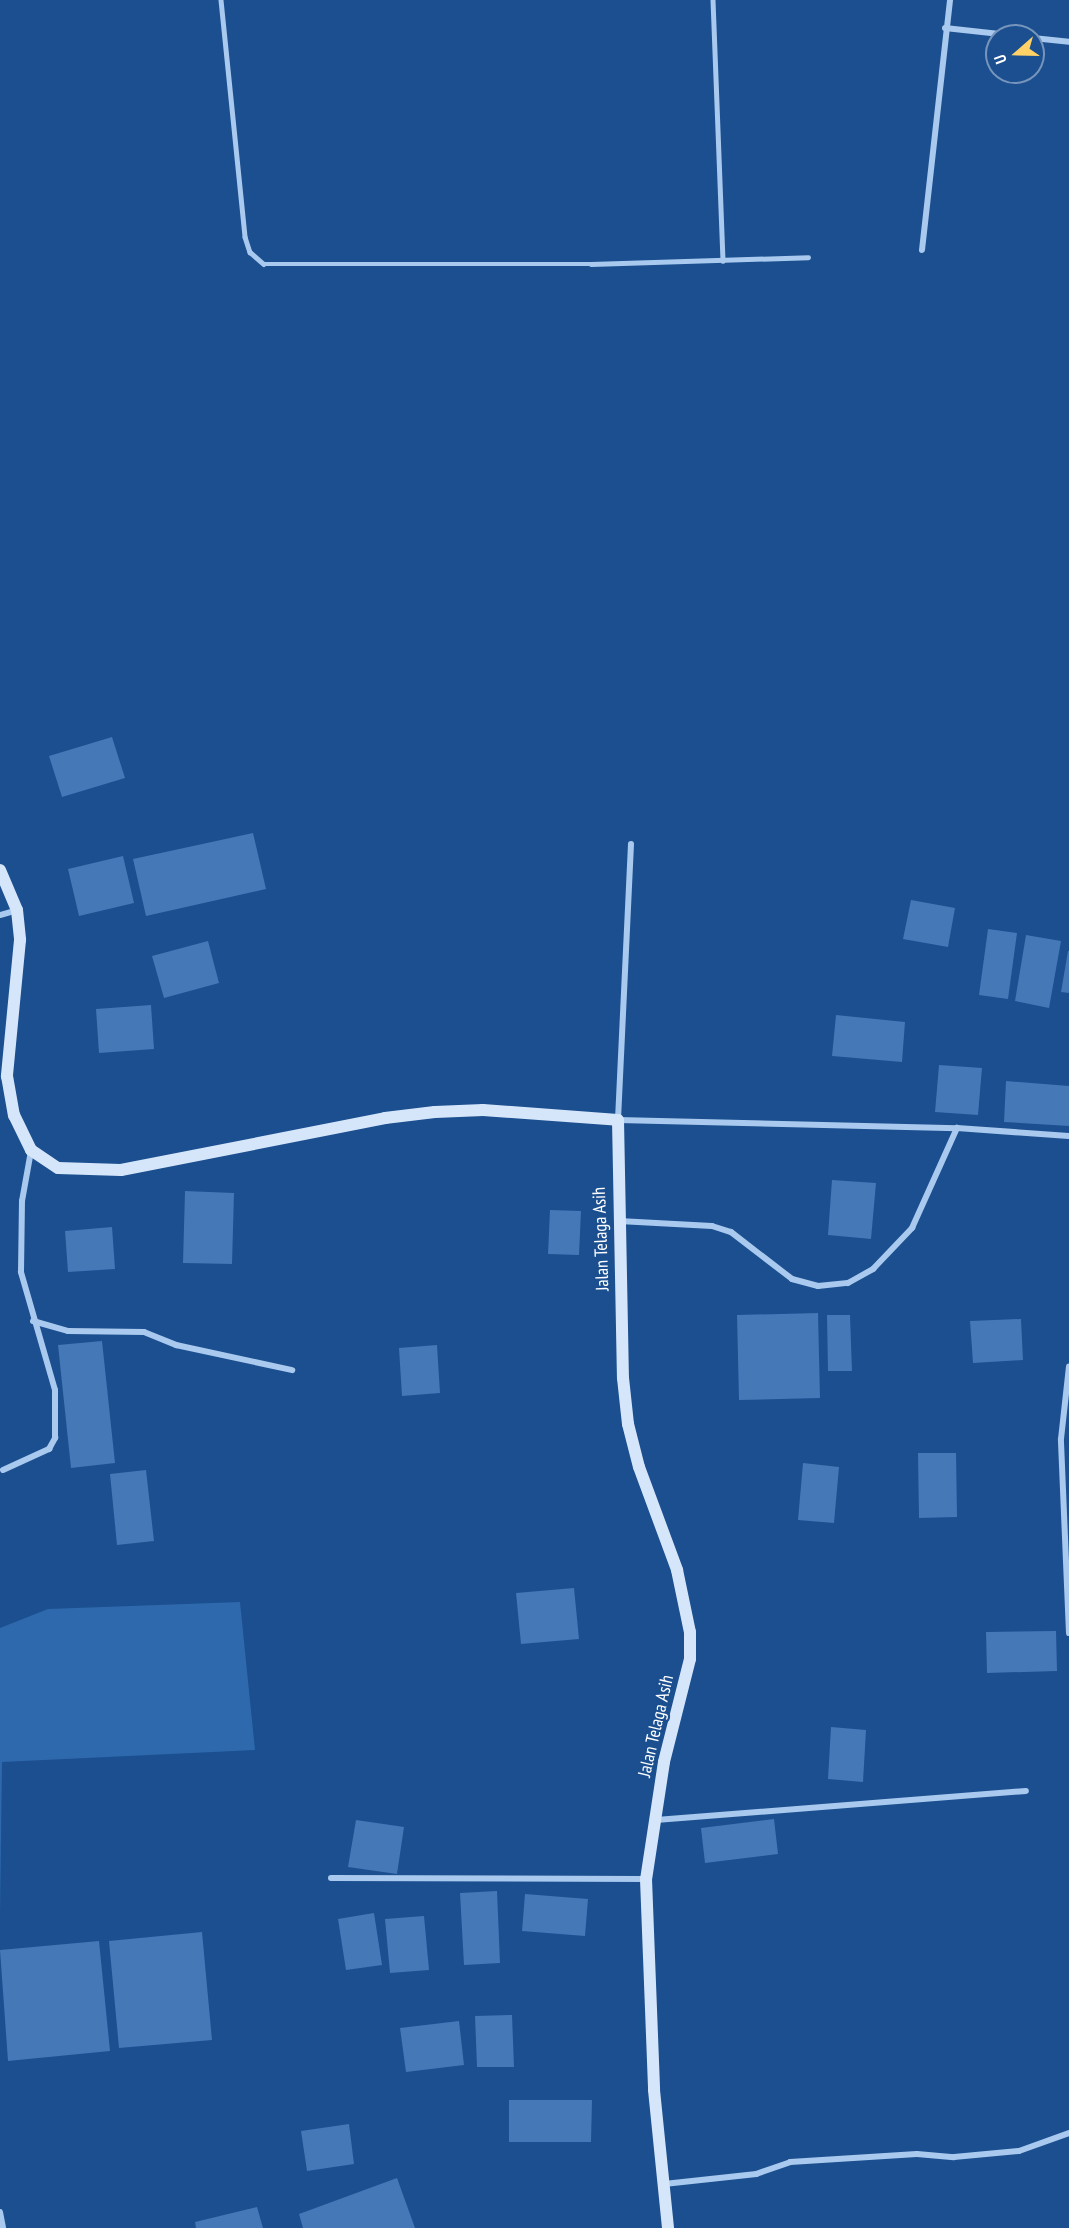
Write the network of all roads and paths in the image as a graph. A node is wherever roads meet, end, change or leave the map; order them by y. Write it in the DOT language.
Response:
graph roads {
  1 [pos="221,0"];
  2 [pos="713,0"];
  3 [pos="950,0"];
  4 [pos="945,28"];
  5 [pos="985,32"];
  6 [pos="1045,39"];
  7 [pos="1069,42"];
  8 [pos="922,250"];
  9 [pos="808,257"];
  10 [pos="723,261"];
  11 [pos="631,844"];
  12 [pos="0,870"];
  13 [pos="16,910"];
  14 [pos="0,915"];
  15 [pos="4,1076"];
  16 [pos="618,1120"];
  17 [pos="957,1128"];
  18 [pos="1069,1136"];
  19 [pos="31,1150"];
  20 [pos="619,1221"];
  21 [pos="33,1321"];
  22 [pos="1069,1366"];
  23 [pos="292,1370"];
  24 [pos="3,1470"];
  25 [pos="1069,1633"];
  26 [pos="1026,1791"];
  27 [pos="656,1820"];
  28 [pos="331,1878"];
  29 [pos="646,1879"];
  30 [pos="1069,2133"];
  31 [pos="663,2184"];
  32 [pos="0,2212"];
  33 [pos="3,2228"];
  34 [pos="668,2228"];
  1 -- 10 [label="lane"];
  2 -- 10 [label="lane"];
  3 -- 4 [label="street"];
  4 -- 5 [label="street"];
  4 -- 8 [label="street"];
  6 -- 7 [label="street"];
  9 -- 10 [label="lane"];
  11 -- 16 [label="street"];
  12 -- 13 [label="street"];
  13 -- 14 [label="street"];
  13 -- 15 [label="street"];
  15 -- 19 [label="street"];
  16 -- 17 [label="street"];
  16 -- 19 [label="street"];
  16 -- 20 [label="street, Jalan Telaga Asih"];
  17 -- 18 [label="street"];
  17 -- 20 [label="street"];
  19 -- 21 [label="street"];
  20 -- 27 [label="street, Jalan Telaga Asih"];
  21 -- 23 [label="street"];
  21 -- 24 [label="street"];
  22 -- 25 [label="street"];
  26 -- 27 [label="street"];
  27 -- 29 [label="street, Jalan Telaga Asih"];
  28 -- 29 [label="street"];
  29 -- 31 [label="street, Jalan Telaga Asih"];
  30 -- 31 [label="street"];
  31 -- 34 [label="street, Jalan Telaga Asih"];
  32 -- 33 [label="street"];
}
